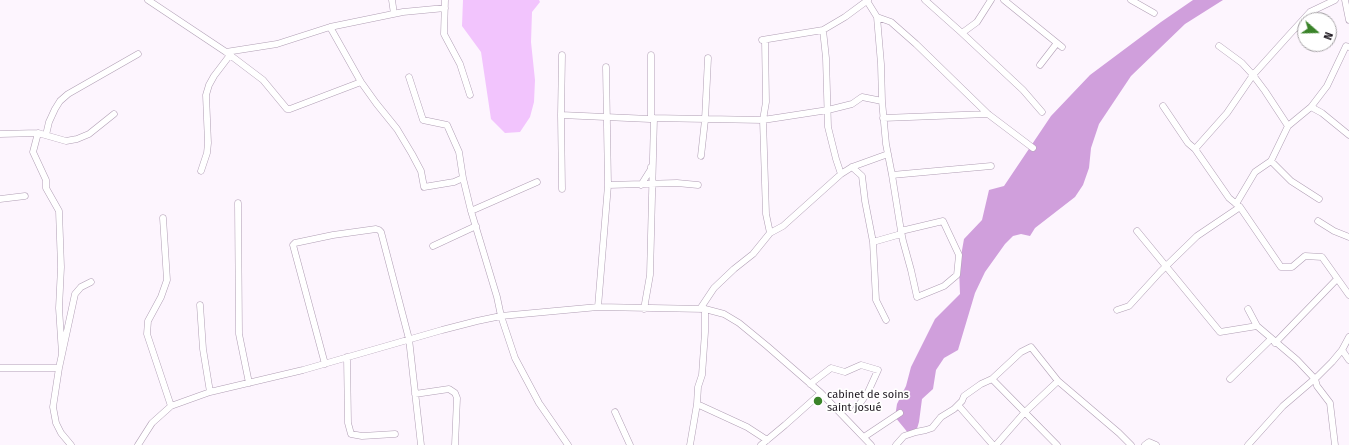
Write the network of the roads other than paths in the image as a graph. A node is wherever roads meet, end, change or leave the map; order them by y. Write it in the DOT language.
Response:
graph roads {
  1 [pos="148,0"];
  2 [pos="392,0"];
  3 [pos="445,0"];
  4 [pos="925,0"];
  5 [pos="991,0"];
  6 [pos="1004,0"];
  7 [pos="1131,0"];
  8 [pos="1335,0"];
  9 [pos="1345,0"];
  10 [pos="867,1"];
  11 [pos="445,8"];
  12 [pos="1154,13"];
  13 [pos="394,14"];
  14 [pos="877,17"];
  15 [pos="1349,20"];
  16 [pos="330,27"];
  17 [pos="823,30"];
  18 [pos="962,33"];
  19 [pos="1057,43"];
  20 [pos="1348,45"];
  21 [pos="1219,46"];
  22 [pos="1062,47"];
  23 [pos="228,53"];
  24 [pos="138,54"];
  25 [pos="562,55"];
  26 [pos="652,55"];
  27 [pos="708,58"];
  28 [pos="1040,65"];
  29 [pos="606,67"];
  30 [pos="1253,75"];
  31 [pos="409,77"];
  32 [pos="361,82"];
  33 [pos="470,95"];
  34 [pos="882,101"];
  35 [pos="1163,106"];
  36 [pos="1311,107"];
  37 [pos="828,110"];
  38 [pos="1042,112"];
  39 [pos="114,114"];
  40 [pos="988,114"];
  41 [pos="561,115"];
  42 [pos="606,117"];
  43 [pos="652,118"];
  44 [pos="883,118"];
  45 [pos="705,120"];
  46 [pos="763,120"];
  47 [pos="1288,126"];
  48 [pos="38,133"];
  49 [pos="0,134"];
  50 [pos="46,135"];
  51 [pos="1349,135"];
  52 [pos="1033,148"];
  53 [pos="1195,149"];
  54 [pos="888,154"];
  55 [pos="701,156"];
  56 [pos="1271,160"];
  57 [pos="991,166"];
  58 [pos="852,168"];
  59 [pos="201,171"];
  60 [pos="841,174"];
  61 [pos="892,175"];
  62 [pos="463,178"];
  63 [pos="537,182"];
  64 [pos="652,184"];
  65 [pos="608,185"];
  66 [pos="641,185"];
  67 [pos="698,185"];
  68 [pos="562,189"];
  69 [pos="25,196"];
  70 [pos="0,199"];
  71 [pos="1319,199"];
  72 [pos="238,203"];
  73 [pos="1238,205"];
  74 [pos="471,212"];
  75 [pos="163,218"];
  76 [pos="1318,221"];
  77 [pos="476,226"];
  78 [pos="1136,231"];
  79 [pos="901,232"];
  80 [pos="770,233"];
  81 [pos="1349,237"];
  82 [pos="873,242"];
  83 [pos="433,246"];
  84 [pos="1165,266"];
  85 [pos="1337,279"];
  86 [pos="91,282"];
  87 [pos="1349,295"];
  88 [pos="200,305"];
  89 [pos="598,307"];
  90 [pos="644,308"];
  91 [pos="703,309"];
  92 [pos="1248,309"];
  93 [pos="1117,310"];
  94 [pos="500,316"];
  95 [pos="886,320"];
  96 [pos="1257,326"];
  97 [pos="1349,337"];
  98 [pos="409,339"];
  99 [pos="1273,341"];
  100 [pos="1342,350"];
  101 [pos="62,354"];
  102 [pos="346,358"];
  103 [pos="1349,360"];
  104 [pos="325,364"];
  105 [pos="0,368"];
  106 [pos="58,368"];
  107 [pos="992,379"];
  108 [pos="1230,379"];
  109 [pos="1315,379"];
  110 [pos="1058,381"];
  111 [pos="249,383"];
  112 [pos="810,384"];
  113 [pos="210,392"];
  114 [pos="821,393"];
  115 [pos="416,394"];
  116 [pos="697,404"];
  117 [pos="958,405"];
  118 [pos="171,406"];
  119 [pos="856,409"];
  120 [pos="615,412"];
  121 [pos="1025,412"];
  122 [pos="900,413"];
  123 [pos="395,434"];
  124 [pos="864,438"];
  125 [pos="767,440"];
  126 [pos="1252,444"];
  127 [pos="72,445"];
  128 [pos="138,445"];
  129 [pos="421,445"];
  130 [pos="455,445"];
  131 [pos="566,445"];
  132 [pos="630,445"];
  133 [pos="690,445"];
  134 [pos="761,445"];
  135 [pos="871,445"];
  136 [pos="896,445"];
  137 [pos="995,445"];
  138 [pos="1057,445"];
  139 [pos="1131,445"];
  140 [pos="1145,445"];
  141 [pos="1156,445"];
  142 [pos="1335,445"];
  1 -- 23 [label="street"];
  2 -- 13 [label="street"];
  3 -- 11 [label="street"];
  4 -- 18 [label="street"];
  5 -- 18 [label="street"];
  6 -- 19 [label="street"];
  7 -- 12 [label="street"];
  8 -- 30 [label="street"];
  9 -- 15 [label="street"];
  10 -- 14 [label="street"];
  10 -- 17 [label="street"];
  11 -- 13 [label="street"];
  11 -- 33 [label="street"];
  13 -- 16 [label="street"];
  14 -- 34 [label="street"];
  14 -- 40 [label="street"];
  16 -- 23 [label="street"];
  16 -- 32 [label="street"];
  17 -- 37 [label="street"];
  17 -- 46 [label="street"];
  18 -- 38 [label="street"];
  19 -- 22 [label="street"];
  19 -- 28 [label="street"];
  20 -- 36 [label="street"];
  21 -- 30 [label="street"];
  23 -- 32 [label="street"];
  23 -- 59 [label="street"];
  24 -- 50 [label="street"];
  25 -- 41 [label="street"];
  26 -- 43 [label="street"];
  27 -- 45 [label="street"];
  29 -- 42 [label="street"];
  30 -- 47 [label="street"];
  30 -- 53 [label="street"];
  31 -- 62 [label="street"];
  32 -- 62 [label="street"];
  34 -- 37 [label="street"];
  34 -- 44 [label="street"];
  35 -- 53 [label="street"];
  36 -- 47 [label="street"];
  36 -- 51 [label="street"];
  37 -- 46 [label="street"];
  37 -- 60 [label="street"];
  39 -- 50 [label="street"];
  40 -- 44 [label="street"];
  40 -- 52 [label="street"];
  41 -- 42 [label="street"];
  41 -- 68 [label="street"];
  42 -- 43 [label="street"];
  42 -- 65 [label="street"];
  43 -- 45 [label="street"];
  43 -- 64 [label="street"];
  43 -- 66 [label="street"];
  44 -- 54 [label="street"];
  45 -- 46 [label="street"];
  45 -- 55 [label="street"];
  46 -- 80 [label="street"];
  47 -- 56 [label="street"];
  48 -- 49 [label="street"];
  48 -- 50 [label="street"];
  48 -- 101 [label="street"];
  53 -- 73 [label="street"];
  54 -- 58 [label="street"];
  54 -- 61 [label="street"];
  56 -- 71 [label="street"];
  56 -- 73 [label="street"];
  57 -- 61 [label="street"];
  58 -- 60 [label="street"];
  58 -- 82 [label="street"];
  60 -- 80 [label="street"];
  61 -- 79 [label="street"];
  62 -- 74 [label="street"];
  63 -- 74 [label="street"];
  64 -- 66 [label="street"];
  64 -- 67 [label="street"];
  64 -- 90 [label="street"];
  65 -- 66 [label="street"];
  65 -- 89 [label="street"];
  69 -- 70 [label="street"];
  72 -- 111 [label="street"];
  73 -- 84 [label="street"];
  73 -- 85 [label="street"];
  74 -- 77 [label="street"];
  75 -- 118 [label="street"];
  76 -- 81 [label="street"];
  77 -- 83 [label="street"];
  77 -- 94 [label="street"];
  78 -- 84 [label="street"];
  79 -- 79 [label="street"];
  79 -- 82 [label="street"];
  80 -- 91 [label="street"];
  82 -- 95 [label="street"];
  84 -- 93 [label="street"];
  84 -- 96 [label="street"];
  85 -- 87 [label="street"];
  85 -- 99 [label="street"];
  86 -- 101 [label="street"];
  88 -- 113 [label="street"];
  89 -- 90 [label="street"];
  89 -- 94 [label="street"];
  90 -- 91 [label="street"];
  91 -- 112 [label="street"];
  91 -- 116 [label="street"];
  92 -- 96 [label="street"];
  94 -- 98 [label="street"];
  94 -- 131 [label="street"];
  96 -- 99 [label="street"];
  97 -- 100 [label="street"];
  98 -- 102 [label="street"];
  98 -- 104 [label="street"];
  98 -- 115 [label="street"];
  99 -- 108 [label="street"];
  99 -- 109 [label="street"];
  100 -- 103 [label="street"];
  100 -- 109 [label="street"];
  101 -- 106 [label="street"];
  102 -- 104 [label="street"];
  102 -- 123 [label="street"];
  104 -- 111 [label="street"];
  105 -- 106 [label="street"];
  106 -- 127 [label="street"];
  107 -- 110 [label="street"];
  107 -- 117 [label="street"];
  107 -- 121 [label="street"];
  109 -- 126 [label="street"];
  109 -- 142 [label="street"];
  110 -- 121 [label="street"];
  110 -- 139 [label="street"];
  111 -- 113 [label="street"];
  112 -- 114 [label="street"];
  112 -- 119 [label="street"];
  113 -- 118 [label="street"];
  114 -- 124 [label="street"];
  114 -- 125 [label="street"];
  115 -- 129 [label="street"];
  115 -- 130 [label="street"];
  116 -- 125 [label="street"];
  116 -- 133 [label="street"];
  117 -- 136 [label="street"];
  117 -- 137 [label="street"];
  118 -- 128 [label="street"];
  120 -- 132 [label="street"];
  121 -- 137 [label="street"];
  121 -- 138 [label="street"];
  122 -- 124 [label="street"];
  124 -- 135 [label="street"];
  125 -- 134 [label="street"];
  140 -- 141 [label="street"];
}
